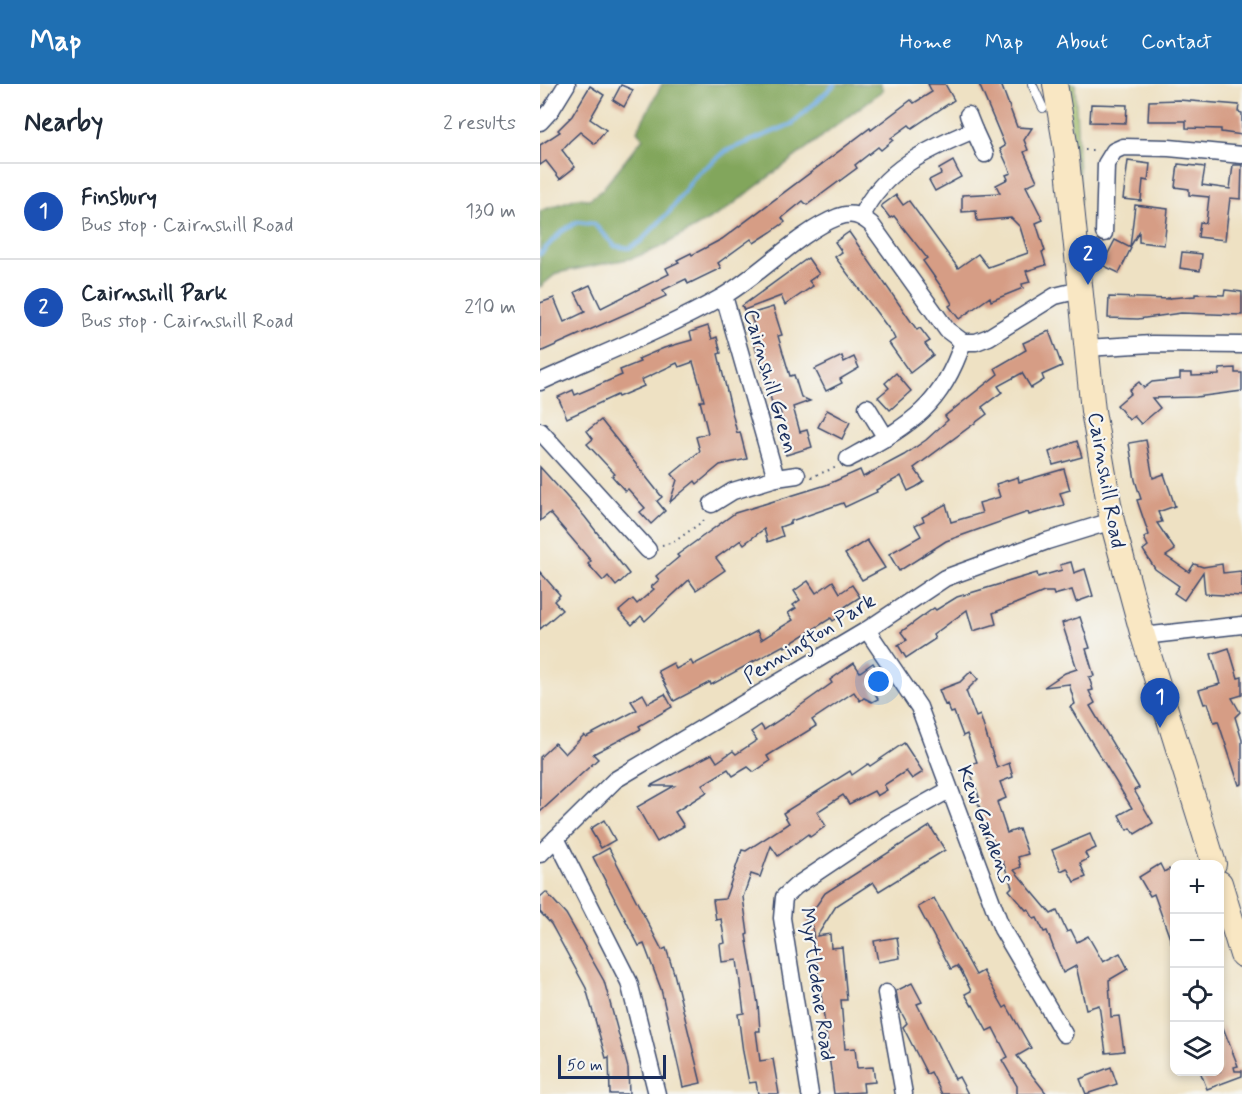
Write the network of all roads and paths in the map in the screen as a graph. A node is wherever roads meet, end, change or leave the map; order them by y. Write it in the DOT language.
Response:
graph roads {
  1 [pos="567,84"];
  2 [pos="1032,84"];
  3 [pos="1055,84"];
  4 [pos="1043,108"];
  5 [pos="540,122"];
  6 [pos="985,154"];
  7 [pos="1242,155"];
  8 [pos="861,216"];
  9 [pos="1104,232"];
  10 [pos="1080,290"];
  11 [pos="724,296"];
  12 [pos="963,342"];
  13 [pos="1242,345"];
  14 [pos="1086,348"];
  15 [pos="540,382"];
  16 [pos="867,407"];
  17 [pos="540,431"];
  18 [pos="886,438"];
  19 [pos="848,459"];
  20 [pos="797,475"];
  21 [pos="776,478"];
  22 [pos="712,504"];
  23 [pos="1112,521"];
  24 [pos="648,550"];
  25 [pos="1242,625"];
  26 [pos="867,630"];
  27 [pos="1143,636"];
  28 [pos="949,790"];
  29 [pos="556,838"];
  30 [pos="540,854"];
  31 [pos="1213,860"];
  32 [pos="1224,896"];
  33 [pos="1242,956"];
  34 [pos="886,993"];
  35 [pos="1064,1034"];
  36 [pos="657,1094"];
  37 [pos="810,1094"];
  38 [pos="904,1094"];
  1 -- 5 [label="street"];
  2 -- 4 [label="lane"];
  3 -- 10 [label="street, Cairnshill Road"];
  6 -- 8 [label="street"];
  7 -- 9 [label="street"];
  8 -- 11 [label="street"];
  8 -- 12 [label="street"];
  10 -- 12 [label="street"];
  10 -- 14 [label="street, Cairnshill Road"];
  11 -- 15 [label="street"];
  11 -- 21 [label="street, Cairnshill Green"];
  12 -- 18 [label="street"];
  13 -- 14 [label="street"];
  14 -- 23 [label="street, Cairnshill Road"];
  16 -- 18 [label="street"];
  17 -- 24 [label="street"];
  18 -- 19 [label="street"];
  19 -- 20 [label="path"];
  20 -- 21 [label="street, Cairnshill Green"];
  21 -- 22 [label="street, Cairnshill Green"];
  22 -- 24 [label="path"];
  23 -- 26 [label="street, Pennington Park"];
  23 -- 27 [label="street, Cairnshill Road"];
  25 -- 27 [label="street"];
  26 -- 28 [label="street, Kew Gardens"];
  26 -- 29 [label="street, Pennington Park"];
  27 -- 31 [label="street, Cairnshill Road"];
  28 -- 35 [label="street, Kew Gardens"];
  28 -- 37 [label="street, Myrtledene Road"];
  29 -- 30 [label="street, Pennington Park"];
  29 -- 36 [label="street"];
  32 -- 33 [label="street"];
  34 -- 38 [label="street"];
}
